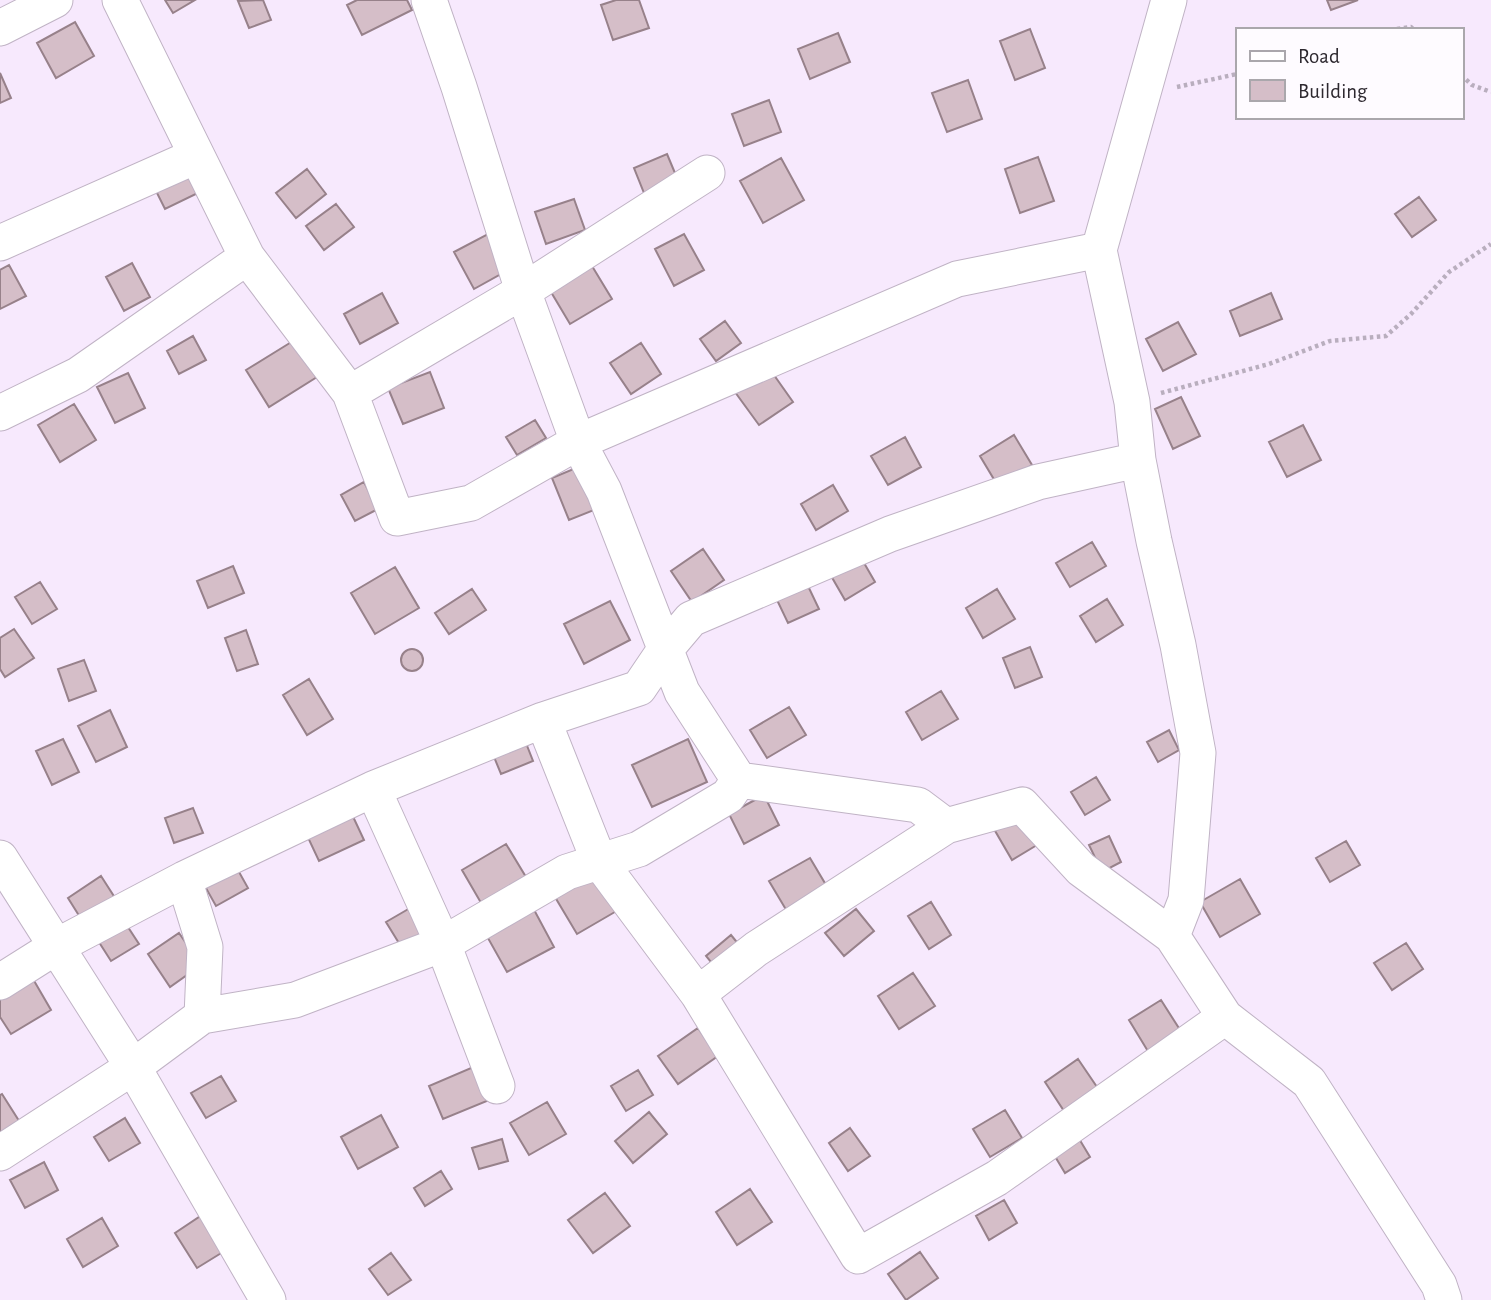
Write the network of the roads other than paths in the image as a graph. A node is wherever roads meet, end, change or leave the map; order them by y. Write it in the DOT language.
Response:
graph roads {
  1 [pos="55,0"];
  2 [pos="120,0"];
  3 [pos="429,0"];
  4 [pos="1169,0"];
  5 [pos="0,28"];
  6 [pos="196,156"];
  7 [pos="707,173"];
  8 [pos="0,243"];
  9 [pos="1098,250"];
  10 [pos="247,257"];
  11 [pos="523,291"];
  12 [pos="350,393"];
  13 [pos="0,413"];
  14 [pos="578,442"];
  15 [pos="1138,460"];
  16 [pos="664,651"];
  17 [pos="543,720"];
  18 [pos="739,780"];
  19 [pos="373,789"];
  20 [pos="946,826"];
  21 [pos="0,859"];
  22 [pos="599,861"];
  23 [pos="184,879"];
  24 [pos="1171,936"];
  25 [pos="443,944"];
  26 [pos="58,946"];
  27 [pos="0,982"];
  28 [pos="698,994"];
  29 [pos="202,1016"];
  30 [pos="1225,1017"];
  31 [pos="132,1066"];
  32 [pos="497,1086"];
  33 [pos="0,1153"];
  34 [pos="268,1300"];
  35 [pos="1444,1300"];
  1 -- 5 [label="street"];
  2 -- 6 [label="street"];
  3 -- 11 [label="street"];
  4 -- 9 [label="street"];
  6 -- 8 [label="street"];
  6 -- 10 [label="street"];
  7 -- 11 [label="street"];
  9 -- 14 [label="street"];
  9 -- 15 [label="street"];
  10 -- 12 [label="street"];
  10 -- 13 [label="street"];
  11 -- 12 [label="street"];
  11 -- 14 [label="street"];
  12 -- 14 [label="street"];
  14 -- 16 [label="street"];
  15 -- 16 [label="street"];
  15 -- 24 [label="street"];
  16 -- 17 [label="street"];
  16 -- 18 [label="street"];
  17 -- 19 [label="street"];
  17 -- 22 [label="street"];
  18 -- 20 [label="street"];
  18 -- 22 [label="street"];
  19 -- 23 [label="street"];
  19 -- 25 [label="street"];
  20 -- 24 [label="street"];
  20 -- 28 [label="street"];
  21 -- 26 [label="street"];
  22 -- 25 [label="street"];
  22 -- 28 [label="street"];
  23 -- 26 [label="street"];
  23 -- 29 [label="street"];
  24 -- 30 [label="street"];
  25 -- 29 [label="street"];
  25 -- 32 [label="street"];
  26 -- 27 [label="street"];
  26 -- 31 [label="street"];
  28 -- 30 [label="street"];
  29 -- 31 [label="street"];
  30 -- 35 [label="street"];
  31 -- 33 [label="street"];
  31 -- 34 [label="street"];
}
